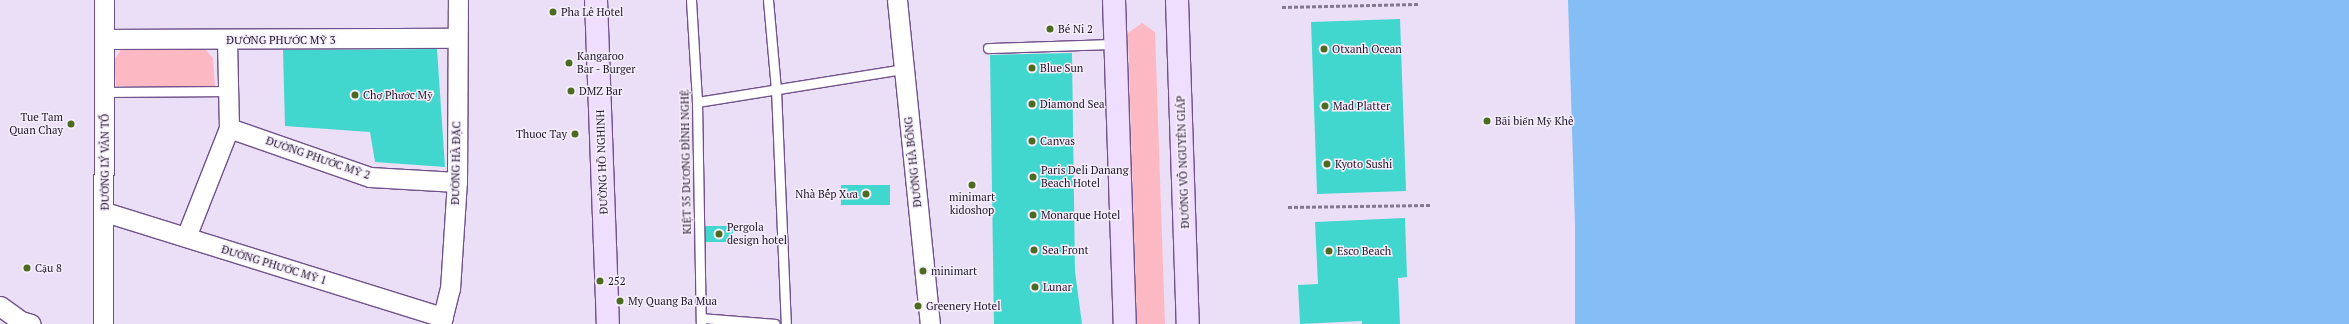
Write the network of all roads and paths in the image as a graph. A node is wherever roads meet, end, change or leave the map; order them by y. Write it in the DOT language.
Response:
graph roads {
  1 [pos="104,0"];
  2 [pos="458,0"];
  3 [pos="596,0"];
  4 [pos="691,0"];
  5 [pos="768,0"];
  6 [pos="897,0"];
  7 [pos="1114,0"];
  8 [pos="1177,0"];
  9 [pos="1418,4"];
  10 [pos="1282,7"];
  11 [pos="457,38"];
  12 [pos="105,39"];
  13 [pos="227,40"];
  14 [pos="1115,44"];
  15 [pos="988,48"];
  16 [pos="904,69"];
  17 [pos="776,89"];
  18 [pos="228,91"];
  19 [pos="105,92"];
  20 [pos="697,102"];
  21 [pos="229,128"];
  22 [pos="457,182"];
  23 [pos="1430,205"];
  24 [pos="1288,207"];
  25 [pos="105,212"];
  26 [pos="186,237"];
  27 [pos="0,306"];
  28 [pos="442,321"];
  29 [pos="701,321"];
  30 [pos="31,324"];
  31 [pos="103,324"];
  32 [pos="608,324"];
  33 [pos="775,324"];
  34 [pos="786,324"];
  35 [pos="930,324"];
  36 [pos="1125,324"];
  37 [pos="1188,324"];
  1 -- 12 [label="street, ĐƯỜNG LÝ VĂN TỐ"];
  2 -- 11 [label="street, ĐƯỜNG HÀ ĐẶC"];
  3 -- 32 [label="main road, ĐƯỜNG HỒ NGHINH"];
  4 -- 20 [label="lane, KIỆT 35 DƯƠNG ĐÌNH NGHỆ"];
  5 -- 17 [label="lane"];
  6 -- 16 [label="street, ĐƯỜNG HÀ BỔNG"];
  7 -- 14 [label="main road"];
  8 -- 37 [label="main road, ĐƯỜNG VÕ NGUYÊN GIÁP"];
  9 -- 10 [label="path"];
  11 -- 13 [label="street, ĐƯỜNG PHƯỚC MỸ 3"];
  11 -- 22 [label="street, ĐƯỜNG HÀ ĐẶC"];
  12 -- 13 [label="street, ĐƯỜNG PHƯỚC MỸ 3"];
  12 -- 19 [label="street, ĐƯỜNG LÝ VĂN TỐ"];
  13 -- 18 [label="street"];
  14 -- 15 [label="lane"];
  14 -- 36 [label="main road"];
  16 -- 17 [label="lane"];
  16 -- 35 [label="street, ĐƯỜNG HÀ BỔNG"];
  17 -- 20 [label="lane"];
  17 -- 34 [label="lane"];
  18 -- 19 [label="lane"];
  18 -- 21 [label="street"];
  19 -- 25 [label="street, ĐƯỜNG LÝ VĂN TỐ"];
  20 -- 29 [label="lane, KIỆT 35 DƯƠNG ĐÌNH NGHỆ"];
  21 -- 22 [label="street, ĐƯỜNG PHƯỚC MỸ 2"];
  21 -- 26 [label="street"];
  22 -- 28 [label="street, ĐƯỜNG HÀ ĐẶC"];
  23 -- 24 [label="path"];
  25 -- 26 [label="street, ĐƯỜNG PHƯỚC MỸ 1"];
  25 -- 31 [label="street, ĐƯỜNG LÝ VĂN TỐ"];
  26 -- 28 [label="street, ĐƯỜNG PHƯỚC MỸ 1"];
  27 -- 30 [label="street"];
  29 -- 33 [label="lane"];
}
